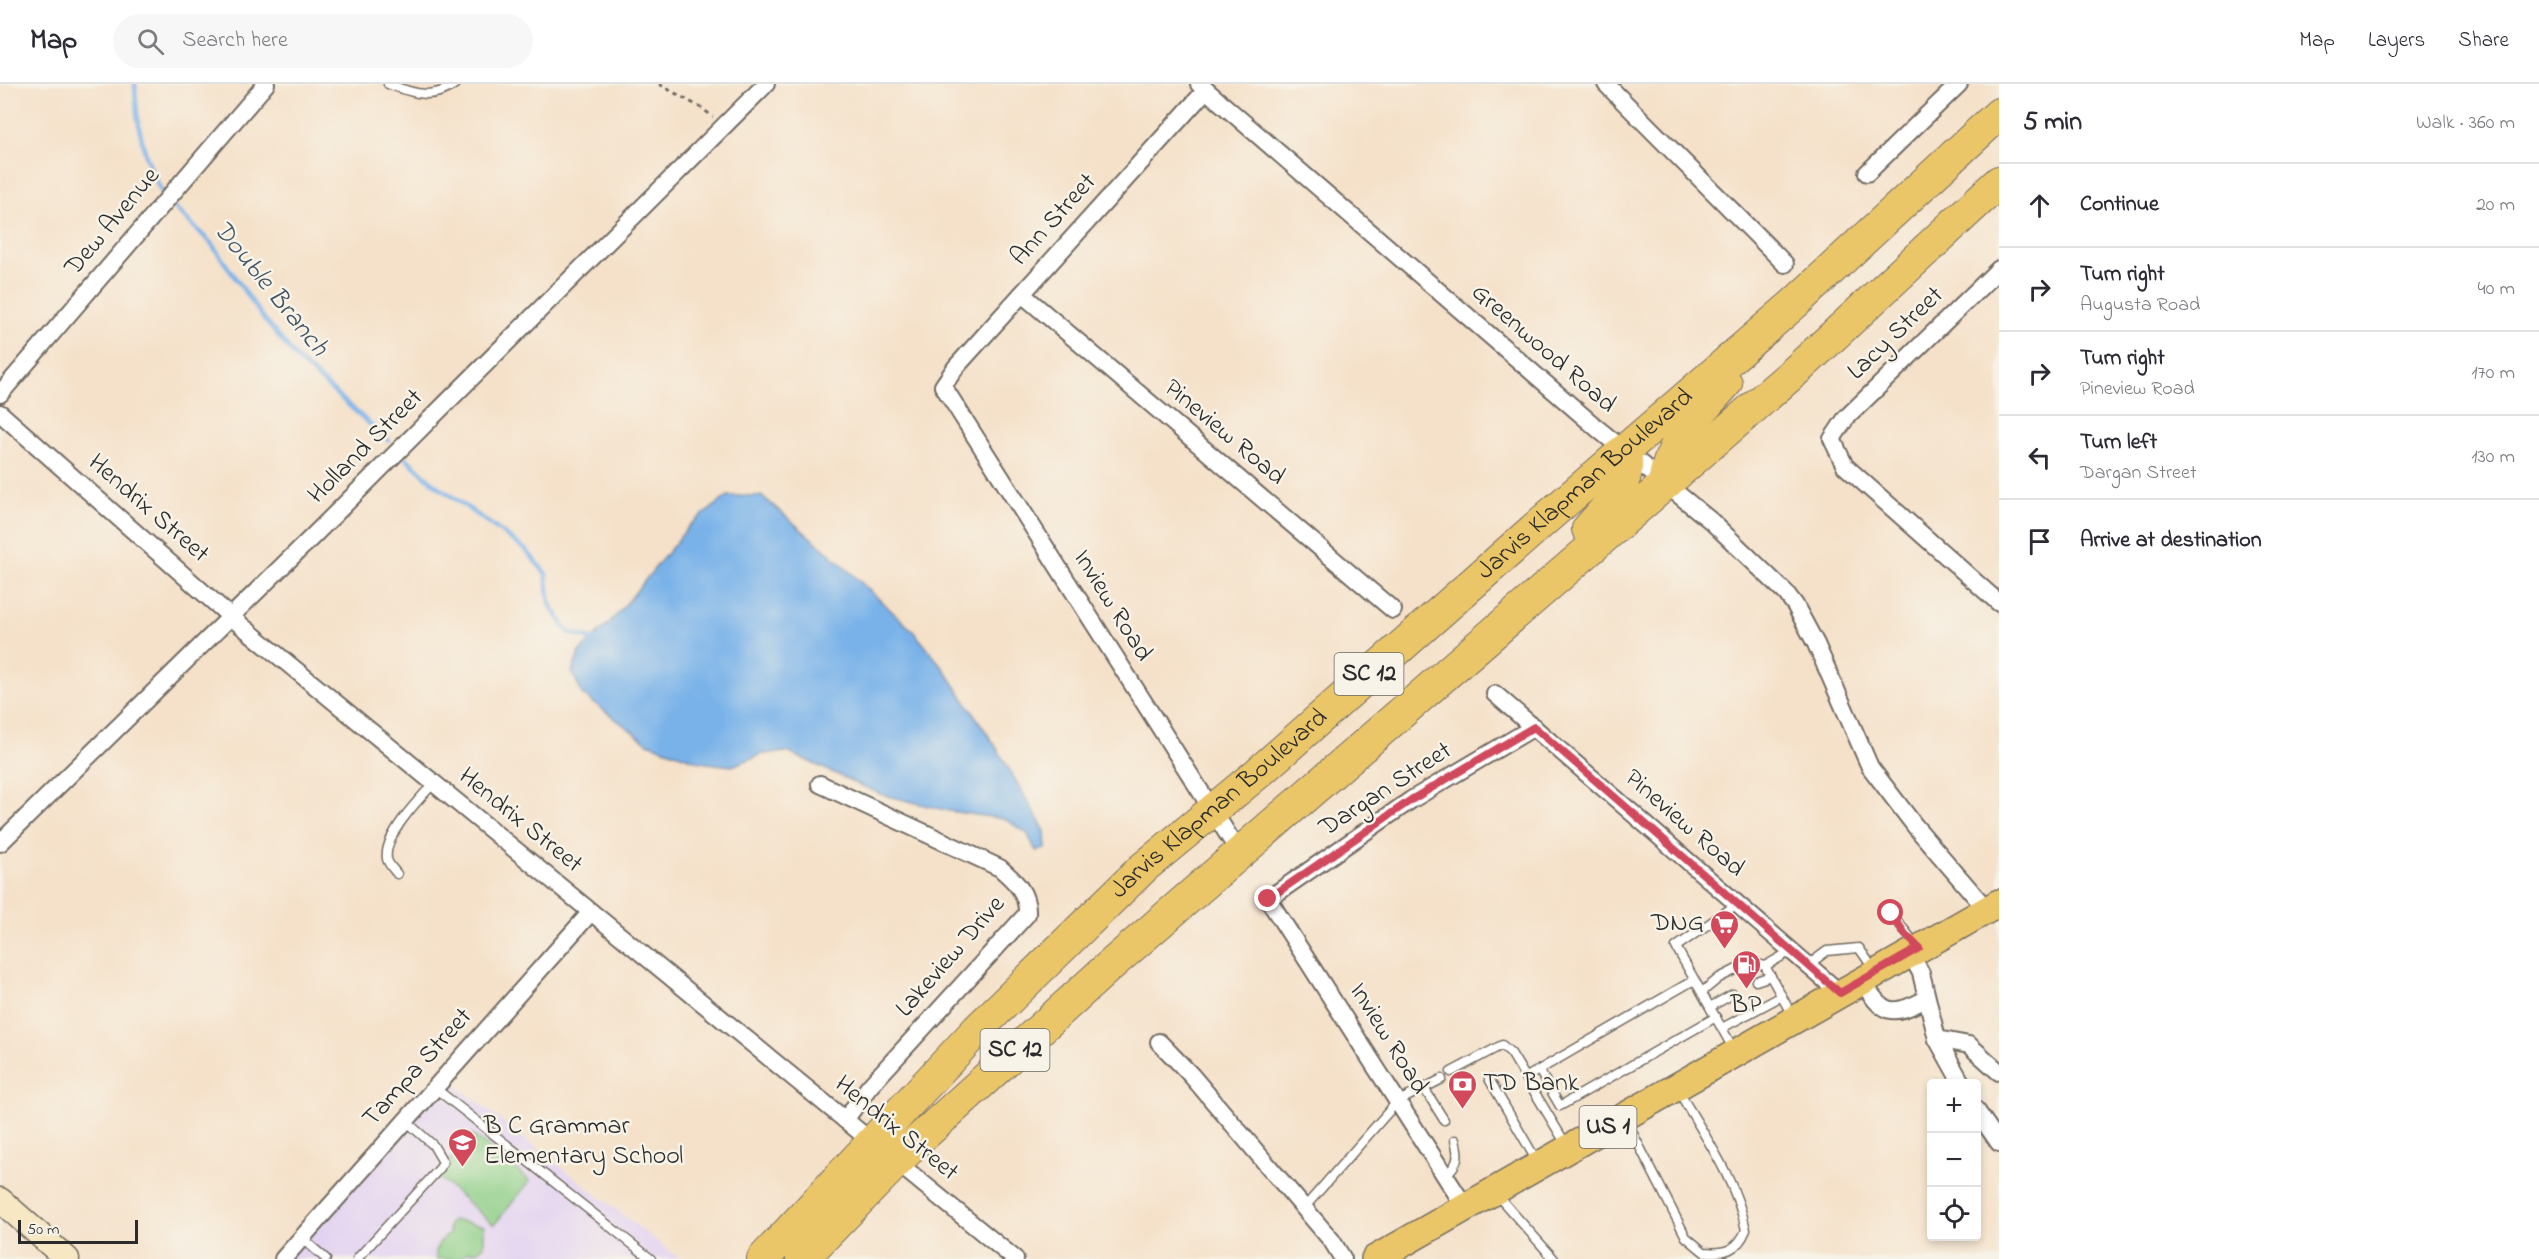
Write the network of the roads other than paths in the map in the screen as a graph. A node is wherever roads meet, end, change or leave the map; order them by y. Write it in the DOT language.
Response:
graph roads {
  1 [pos="266,84"];
  2 [pos="388,84"];
  3 [pos="455,84"];
  4 [pos="766,84"];
  5 [pos="1606,84"];
  6 [pos="1959,84"];
  7 [pos="1202,87"];
  8 [pos="1999,114"];
  9 [pos="1867,173"];
  10 [pos="1999,182"];
  11 [pos="1785,264"];
  12 [pos="1999,269"];
  13 [pos="1022,294"];
  14 [pos="1795,303"];
  15 [pos="943,386"];
  16 [pos="0,394"];
  17 [pos="0,413"];
  18 [pos="1624,451"];
  19 [pos="1664,483"];
  20 [pos="1999,603"];
  21 [pos="1393,610"];
  22 [pos="231,616"];
  23 [pos="1507,619"];
  24 [pos="1495,694"];
  25 [pos="1534,727"];
  26 [pos="434,783"];
  27 [pos="820,784"];
  28 [pos="1213,812"];
  29 [pos="0,843"];
  30 [pos="1239,852"];
  31 [pos="397,874"];
  32 [pos="1268,899"];
  33 [pos="1737,904"];
  34 [pos="1993,906"];
  35 [pos="591,912"];
  36 [pos="1891,913"];
  37 [pos="1791,951"];
  38 [pos="1914,951"];
  39 [pos="1809,965"];
  40 [pos="1765,966"];
  41 [pos="1771,976"];
  42 [pos="1694,980"];
  43 [pos="1756,981"];
  44 [pos="1859,982"];
  45 [pos="1702,992"];
  46 [pos="1732,994"];
  47 [pos="1926,999"];
  48 [pos="1710,1007"];
  49 [pos="1788,1008"];
  50 [pos="1716,1017"];
  51 [pos="1722,1028"];
  52 [pos="1937,1039"];
  53 [pos="1159,1042"];
  54 [pos="1736,1053"];
  55 [pos="1539,1070"];
  56 [pos="1451,1072"];
  57 [pos="1999,1072"];
  58 [pos="1525,1078"];
  59 [pos="1442,1079"];
  60 [pos="1489,1079"];
  61 [pos="1960,1079"];
  62 [pos="1676,1087"];
  63 [pos="435,1088"];
  64 [pos="1424,1088"];
  65 [pos="1397,1102"];
  66 [pos="1981,1116"];
  67 [pos="1624,1117"];
  68 [pos="406,1120"];
  69 [pos="845,1120"];
  70 [pos="1444,1120"];
  71 [pos="1455,1140"];
  72 [pos="872,1142"];
  73 [pos="1999,1143"];
  74 [pos="1569,1149"];
  75 [pos="897,1162"];
  76 [pos="1539,1166"];
  77 [pos="1445,1176"];
  78 [pos="1495,1192"];
  79 [pos="0,1200"];
  80 [pos="1465,1207"];
  81 [pos="1304,1208"];
  82 [pos="302,1238"];
  83 [pos="67,1259"];
  84 [pos="283,1259"];
  85 [pos="326,1259"];
  86 [pos="357,1259"];
  87 [pos="651,1259"];
  88 [pos="763,1259"];
  89 [pos="801,1259"];
  90 [pos="1015,1259"];
  91 [pos="1343,1259"];
  92 [pos="1375,1259"];
  93 [pos="1554,1259"];
  1 -- 16 [label="street, Dew Avenue"];
  2 -- 3 [label="lane"];
  4 -- 22 [label="street, Holland Street"];
  5 -- 11 [label="street"];
  6 -- 9 [label="street"];
  7 -- 13 [label="street, Ann Street"];
  7 -- 18 [label="street, Greenwood Road"];
  8 -- 14 [label="highway, Jarvis Klapman Boulevard / SC 12"];
  10 -- 19 [label="highway, Jarvis Klapman Boulevard / SC 12"];
  12 -- 20 [label="street, Lacy Street"];
  13 -- 15 [label="street, Ann Street"];
  13 -- 21 [label="street, Pineview Road"];
  14 -- 18 [label="highway, Jarvis Klapman Boulevard / SC 12"];
  14 -- 19 [label="highway"];
  15 -- 28 [label="street, Inview Road"];
  17 -- 22 [label="street, Hendrix Street"];
  18 -- 19 [label="street, Greenwood Road"];
  18 -- 23 [label="highway"];
  18 -- 28 [label="highway, Jarvis Klapman Boulevard / SC 12"];
  19 -- 23 [label="highway, Jarvis Klapman Boulevard / SC 12"];
  19 -- 34 [label="street, Greenwood Road"];
  22 -- 26 [label="street, Hendrix Street"];
  22 -- 29 [label="street, Holland Street"];
  23 -- 30 [label="highway, Jarvis Klapman Boulevard / SC 12"];
  24 -- 25 [label="street, Pineview Road"];
  25 -- 32 [label="street, Dargan Street"];
  25 -- 33 [label="street, Pineview Road"];
  26 -- 31 [label="lane"];
  26 -- 35 [label="street, Hendrix Street"];
  27 -- 69 [label="street, Lakeview Drive"];
  28 -- 30 [label="street, Inview Road"];
  28 -- 72 [label="highway, Jarvis Klapman Boulevard / SC 12"];
  30 -- 75 [label="highway, Jarvis Klapman Boulevard / SC 12"];
  32 -- 65 [label="street, Inview Road"];
  33 -- 37 [label="street, Pineview Road"];
  33 -- 42 [label="lane"];
  34 -- 38 [label="main road, US 1"];
  35 -- 63 [label="street, Tampa Street"];
  35 -- 69 [label="street, Hendrix Street"];
  36 -- 38 [label="lane"];
  37 -- 39 [label="street, Pineview Road"];
  37 -- 40 [label="lane"];
  38 -- 44 [label="main road, US 1"];
  38 -- 47 [label="street"];
  39 -- 44 [label="street, Pineview Road"];
  39 -- 44 [label="lane"];
  40 -- 41 [label="lane"];
  40 -- 45 [label="lane"];
  41 -- 43 [label="lane"];
  41 -- 49 [label="lane"];
  42 -- 45 [label="lane"];
  42 -- 55 [label="lane"];
  44 -- 47 [label="street, Pineview Road"];
  44 -- 49 [label="main road, US 1"];
  45 -- 48 [label="lane"];
  46 -- 48 [label="lane"];
  47 -- 52 [label="street"];
  48 -- 50 [label="lane"];
  49 -- 51 [label="lane"];
  49 -- 54 [label="main road, US 1"];
  50 -- 51 [label="lane"];
  50 -- 55 [label="lane"];
  51 -- 54 [label="lane"];
  52 -- 57 [label="street"];
  52 -- 61 [label="street"];
  53 -- 81 [label="street"];
  54 -- 62 [label="main road, US 1"];
  55 -- 58 [label="lane"];
  56 -- 58 [label="lane"];
  58 -- 74 [label="lane"];
  59 -- 64 [label="lane"];
  60 -- 76 [label="lane"];
  62 -- 67 [label="main road, US 1"];
  62 -- 67 [label="lane"];
  63 -- 68 [label="street, Tampa Street"];
  63 -- 87 [label="lane"];
  64 -- 65 [label="lane"];
  64 -- 70 [label="lane"];
  65 -- 77 [label="street, Inview Road"];
  65 -- 81 [label="lane"];
  66 -- 73 [label="street"];
  67 -- 74 [label="main road, US 1"];
  68 -- 82 [label="street, Tampa Street"];
  68 -- 86 [label="lane"];
  69 -- 72 [label="street, Hendrix Street"];
  71 -- 77 [label="lane"];
  72 -- 75 [label="street, Hendrix Street"];
  72 -- 88 [label="highway, Jarvis Klapman Boulevard / SC 12"];
  74 -- 76 [label="main road, US 1"];
  75 -- 89 [label="highway, Jarvis Klapman Boulevard / SC 12"];
  75 -- 90 [label="street, Hendrix Street"];
  76 -- 78 [label="main road, US 1"];
  77 -- 80 [label="street, Inview Road"];
  78 -- 80 [label="main road, US 1"];
  78 -- 93 [label="lane"];
  79 -- 83 [label="street"];
  80 -- 92 [label="main road, US 1"];
  81 -- 91 [label="street"];
  82 -- 84 [label="street, Tampa Street"];
  82 -- 85 [label="lane"];
}
